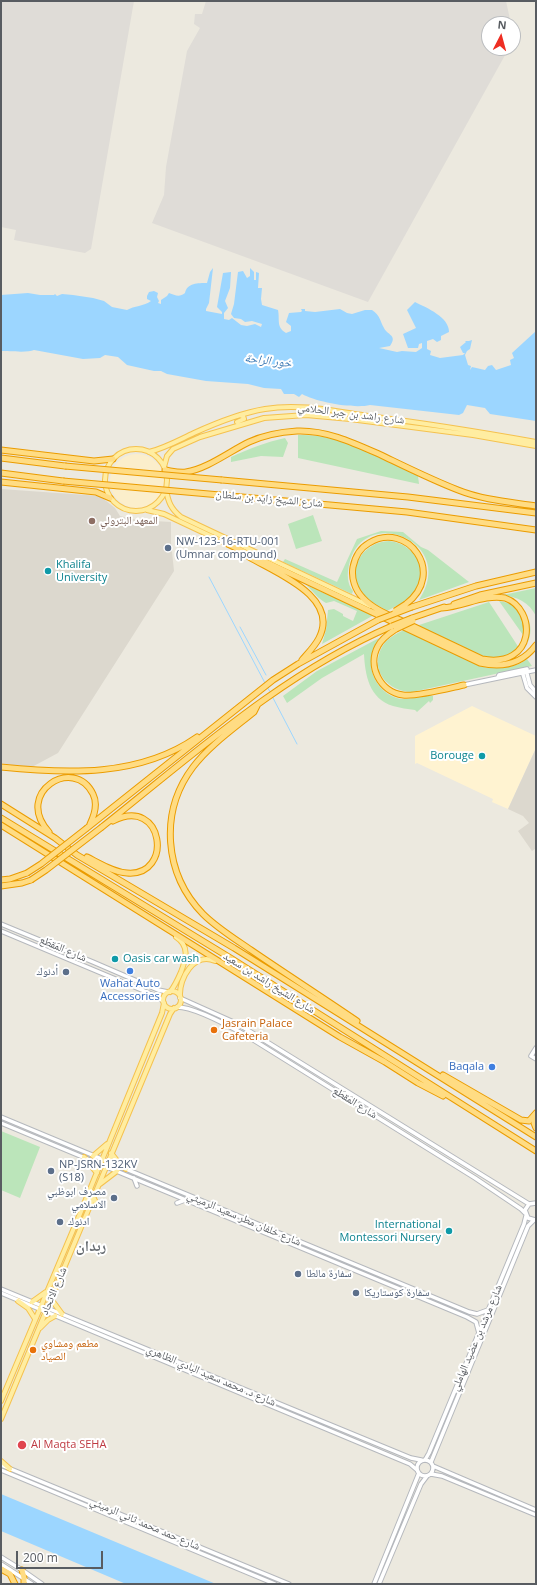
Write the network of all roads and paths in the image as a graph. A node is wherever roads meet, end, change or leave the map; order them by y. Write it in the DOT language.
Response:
graph roads {
  1 [pos="240,415"];
  2 [pos="217,432"];
  3 [pos="536,442"];
  4 [pos="536,446"];
  5 [pos="1,450"];
  6 [pos="149,452"];
  7 [pos="1,458"];
  8 [pos="113,459"];
  9 [pos="165,468"];
  10 [pos="1,473"];
  11 [pos="1,482"];
  12 [pos="166,489"];
  13 [pos="110,498"];
  14 [pos="536,506"];
  15 [pos="146,510"];
  16 [pos="536,513"];
  17 [pos="536,530"];
  18 [pos="215,538"];
  19 [pos="536,572"];
  20 [pos="536,583"];
  21 [pos="481,597"];
  22 [pos="527,609"];
  23 [pos="383,612"];
  24 [pos="378,620"];
  25 [pos="394,628"];
  26 [pos="533,645"];
  27 [pos="523,655"];
  28 [pos="298,664"];
  29 [pos="535,669"];
  30 [pos="524,671"];
  31 [pos="464,685"];
  32 [pos="536,692"];
  33 [pos="536,697"];
  34 [pos="240,706"];
  35 [pos="257,706"];
  36 [pos="1,768"];
  37 [pos="1,804"];
  38 [pos="1,818"];
  39 [pos="1,825"];
  40 [pos="102,826"];
  41 [pos="87,828"];
  42 [pos="55,838"];
  43 [pos="77,855"];
  44 [pos="1,880"];
  45 [pos="1,886"];
  46 [pos="1,924"];
  47 [pos="162,926"];
  48 [pos="1,931"];
  49 [pos="233,970"];
  50 [pos="169,992"];
  51 [pos="180,997"];
  52 [pos="164,1002"];
  53 [pos="176,1008"];
  54 [pos="536,1048"];
  55 [pos="402,1053"];
  56 [pos="410,1057"];
  57 [pos="536,1059"];
  58 [pos="355,1103"];
  59 [pos="458,1103"];
  60 [pos="368,1104"];
  61 [pos="536,1113"];
  62 [pos="1,1117"];
  63 [pos="536,1119"];
  64 [pos="1,1123"];
  65 [pos="536,1128"];
  66 [pos="34,1131"];
  67 [pos="32,1136"];
  68 [pos="536,1137"];
  69 [pos="413,1139"];
  70 [pos="110,1140"];
  71 [pos="536,1152"];
  72 [pos="111,1153"];
  73 [pos="446,1154"];
  74 [pos="93,1156"];
  75 [pos="84,1157"];
  76 [pos="102,1162"];
  77 [pos="107,1164"];
  78 [pos="126,1169"];
  79 [pos="117,1171"];
  80 [pos="97,1174"];
  81 [pos="134,1178"];
  82 [pos="98,1185"];
  83 [pos="136,1186"];
  84 [pos="93,1197"];
  85 [pos="184,1200"];
  86 [pos="177,1203"];
  87 [pos="536,1203"];
  88 [pos="529,1204"];
  89 [pos="98,1206"];
  90 [pos="526,1214"];
  91 [pos="535,1220"];
  92 [pos="258,1224"];
  93 [pos="256,1229"];
  94 [pos="334,1256"];
  95 [pos="332,1260"];
  96 [pos="1,1288"];
  97 [pos="47,1290"];
  98 [pos="1,1294"];
  99 [pos="51,1299"];
  100 [pos="18,1301"];
  101 [pos="32,1302"];
  102 [pos="40,1307"];
  103 [pos="46,1310"];
  104 [pos="488,1310"];
  105 [pos="469,1312"];
  106 [pos="62,1314"];
  107 [pos="55,1316"];
  108 [pos="467,1317"];
  109 [pos="35,1319"];
  110 [pos="36,1333"];
  111 [pos="479,1333"];
  112 [pos="30,1348"];
  113 [pos="153,1351"];
  114 [pos="34,1352"];
  115 [pos="151,1356"];
  116 [pos="1,1401"];
  117 [pos="1,1419"];
  118 [pos="353,1435"];
  119 [pos="352,1440"];
  120 [pos="423,1460"];
  121 [pos="1,1461"];
  122 [pos="432,1464"];
  123 [pos="1,1465"];
  124 [pos="10,1469"];
  125 [pos="1,1470"];
  126 [pos="418,1472"];
  127 [pos="429,1475"];
  128 [pos="491,1491"];
  129 [pos="489,1496"];
  130 [pos="536,1510"];
  131 [pos="120,1514"];
  132 [pos="536,1515"];
  133 [pos="118,1518"];
  134 [pos="1,1557"];
  135 [pos="228,1559"];
  136 [pos="1,1564"];
  137 [pos="226,1564"];
  138 [pos="1,1569"];
  139 [pos="22,1570"];
  140 [pos="24,1578"];
  141 [pos="15,1584"];
  142 [pos="24,1584"];
  143 [pos="32,1584"];
  144 [pos="42,1584"];
  145 [pos="275,1584"];
  146 [pos="289,1584"];
  147 [pos="374,1584"];
  148 [pos="380,1584"];
  1 -- 2 [label="main road"];
  1 -- 3 [label="main road, شارع راشد بن جبر الحلامي"];
  1 -- 6 [label="main road, شارع راشد بن جبر الحلامي"];
  2 -- 4 [label="main road, شارع راشد بن جبر الحلامي"];
  2 -- 9 [label="main road, شارع راشد بن جبر الحلامي"];
  5 -- 8 [label="highway"];
  6 -- 8 [label="main road"];
  6 -- 9 [label="main road"];
  7 -- 16 [label="highway, شارع الشيخ زايد بن سلطان, bridge"];
  8 -- 13 [label="main road"];
  9 -- 12 [label="main road"];
  9 -- 14 [label="highway"];
  10 -- 17 [label="highway, شارع الشيخ زايد بن سلطان, bridge"];
  11 -- 13 [label="highway"];
  12 -- 15 [label="main road"];
  12 -- 23 [label="main road"];
  13 -- 15 [label="main road"];
  15 -- 18 [label="main road"];
  18 -- 27 [label="highway"];
  18 -- 28 [label="highway"];
  19 -- 24 [label="highway, bridge"];
  20 -- 21 [label="highway"];
  21 -- 22 [label="highway"];
  21 -- 25 [label="highway, bridge"];
  23 -- 24 [label="highway, bridge"];
  23 -- 27 [label="highway"];
  24 -- 28 [label="highway"];
  25 -- 31 [label="highway"];
  25 -- 35 [label="highway"];
  26 -- 27 [label="highway"];
  28 -- 34 [label="highway"];
  29 -- 30 [label="street"];
  30 -- 31 [label="street"];
  30 -- 32 [label="street"];
  30 -- 33 [label="street"];
  34 -- 36 [label="highway"];
  34 -- 41 [label="highway"];
  35 -- 40 [label="highway"];
  35 -- 55 [label="highway"];
  37 -- 42 [label="highway, شارع الشيخ راشد بن سعيد"];
  38 -- 59 [label="highway, شارع الشيخ راشد بن سعيد"];
  39 -- 47 [label="highway"];
  40 -- 43 [label="highway"];
  40 -- 45 [label="highway, bridge"];
  41 -- 42 [label="highway"];
  41 -- 44 [label="highway, bridge"];
  42 -- 43 [label="highway, شارع الشيخ راشد بن سعيد"];
  43 -- 55 [label="highway, شارع الشيخ راشد بن سعيد"];
  46 -- 50 [label="street, شارع المَقطَع"];
  47 -- 49 [label="highway"];
  47 -- 50 [label="main road"];
  48 -- 52 [label="street, شارع المَقطَع"];
  49 -- 51 [label="main road"];
  49 -- 59 [label="highway"];
  50 -- 51 [label="main road"];
  50 -- 52 [label="main road"];
  51 -- 53 [label="main road"];
  51 -- 60 [label="street, شارع المَقطَع"];
  52 -- 53 [label="main road"];
  52 -- 70 [label="main road, شارع الاتحاد"];
  53 -- 58 [label="street, شارع المَقطَع"];
  53 -- 72 [label="main road, شارع الاتحاد"];
  54 -- 57 [label="street"];
  55 -- 56 [label="highway, شارع الشيخ راشد بن سعيد"];
  56 -- 61 [label="highway"];
  56 -- 68 [label="highway, شارع الشيخ راشد بن سعيد"];
  58 -- 60 [label="street"];
  58 -- 69 [label="street, شارع المَقطَع"];
  59 -- 71 [label="highway, شارع الشيخ راشد بن سعيد"];
  60 -- 73 [label="street, شارع المَقطَع"];
  62 -- 66 [label="street, شارع خلفان مطر سعيد الرميثي"];
  63 -- 65 [label="highway"];
  64 -- 67 [label="street, شارع خلفان مطر سعيد الرميثي"];
  66 -- 67 [label="street"];
  66 -- 74 [label="street, شارع خلفان مطر سعيد الرميثي"];
  67 -- 75 [label="street, شارع خلفان مطر سعيد الرميثي"];
  69 -- 73 [label="street"];
  69 -- 90 [label="street, شارع المَقطَع"];
  70 -- 74 [label="main road"];
  70 -- 76 [label="main road, شارع الاتحاد"];
  72 -- 77 [label="main road, شارع الاتحاد"];
  72 -- 78 [label="main road"];
  73 -- 88 [label="street, شارع المَقطَع"];
  74 -- 76 [label="street, شارع خلفان مطر سعيد الرميثي"];
  75 -- 76 [label="street, شارع خلفان مطر سعيد الرميثي"];
  75 -- 80 [label="main road"];
  76 -- 77 [label="street, شارع خلفان مطر سعيد الرميثي"];
  76 -- 80 [label="main road, شارع الاتحاد"];
  77 -- 78 [label="street, شارع خلفان مطر سعيد الرميثي"];
  77 -- 79 [label="street, شارع خلفان مطر سعيد الرميثي"];
  77 -- 82 [label="main road, شارع الاتحاد"];
  78 -- 92 [label="street, شارع خلفان مطر سعيد الرميثي"];
  79 -- 81 [label="street, شارع خلفان مطر سعيد الرميثي"];
  79 -- 82 [label="main road"];
  80 -- 97 [label="main road, شارع الاتحاد"];
  81 -- 83 [label="street"];
  81 -- 85 [label="street, شارع خلفان مطر سعيد الرميثي"];
  82 -- 84 [label="main road, شارع الاتحاد"];
  84 -- 89 [label="main road"];
  84 -- 99 [label="main road, شارع الاتحاد"];
  85 -- 86 [label="street"];
  85 -- 93 [label="street, شارع خلفان مطر سعيد الرميثي"];
  87 -- 88 [label="street"];
  88 -- 90 [label="street, شارع مرشد بن عضيد الهاملي"];
  90 -- 91 [label="street, شارع المَقطَع"];
  90 -- 104 [label="street, شارع مرشد بن عضيد الهاملي"];
  91 -- 122 [label="street, شارع مرشد بن عضيد الهاملي"];
  92 -- 93 [label="street"];
  92 -- 94 [label="street, شارع خلفان مطر سعيد الرميثي"];
  93 -- 95 [label="street, شارع خلفان مطر سعيد الرميثي"];
  94 -- 95 [label="street"];
  94 -- 105 [label="street, شارع خلفان مطر سعيد الرميثي"];
  95 -- 108 [label="street, شارع خلفان مطر سعيد الرميثي"];
  96 -- 101 [label="street, شارع د. محمد سعيد البادي الظاهري"];
  97 -- 101 [label="main road"];
  97 -- 102 [label="main road, شارع الاتحاد"];
  98 -- 100 [label="street, شارع د. محمد سعيد البادي الظاهري"];
  99 -- 103 [label="main road, شارع الاتحاد"];
  99 -- 106 [label="main road"];
  100 -- 102 [label="street, شارع د. محمد سعيد البادي الظاهري"];
  100 -- 109 [label="main road"];
  101 -- 102 [label="street, شارع د. محمد سعيد البادي الظاهري"];
  102 -- 103 [label="street, شارع د. محمد سعيد البادي الظاهري"];
  102 -- 109 [label="main road, شارع الاتحاد"];
  103 -- 106 [label="street, شارع د. محمد سعيد البادي الظاهري"];
  103 -- 107 [label="street, شارع د. محمد سعيد البادي الظاهري"];
  103 -- 110 [label="main road, شارع الاتحاد"];
  104 -- 105 [label="street, شارع خلفان مطر سعيد الرميثي"];
  104 -- 111 [label="street, شارع مرشد بن عضيد الهاملي"];
  105 -- 108 [label="street"];
  106 -- 113 [label="street, شارع د. محمد سعيد البادي الظاهري"];
  107 -- 110 [label="main road"];
  107 -- 115 [label="street, شارع د. محمد سعيد البادي الظاهري"];
  108 -- 111 [label="street, شارع خلفان مطر سعيد الرميثي"];
  109 -- 116 [label="main road, شارع الاتحاد"];
  110 -- 112 [label="main road, شارع الاتحاد"];
  111 -- 120 [label="street, شارع مرشد بن عضيد الهاملي"];
  112 -- 114 [label="main road"];
  112 -- 117 [label="main road, شارع الاتحاد"];
  113 -- 115 [label="street"];
  113 -- 118 [label="street, شارع د. محمد سعيد البادي الظاهري"];
  115 -- 119 [label="street, شارع د. محمد سعيد البادي الظاهري"];
  118 -- 119 [label="street"];
  118 -- 120 [label="street, شارع د. محمد سعيد البادي الظاهري"];
  119 -- 126 [label="street, شارع د. محمد سعيد البادي الظاهري"];
  120 -- 122 [label="street, شارع د. محمد سعيد البادي الظاهري"];
  120 -- 126 [label="street, شارع مرشد بن عضيد الهاملي"];
  121 -- 124 [label="main road"];
  122 -- 127 [label="street, شارع مرشد بن عضيد الهاملي"];
  122 -- 128 [label="street"];
  123 -- 124 [label="street, شارع حمد محمد ثاني الرميثي"];
  124 -- 131 [label="street, شارع حمد محمد ثاني الرميثي"];
  125 -- 133 [label="street, شارع حمد محمد ثاني الرميثي"];
  126 -- 127 [label="street, شارع د. محمد سعيد البادي الظاهري"];
  126 -- 147 [label="street"];
  127 -- 129 [label="street"];
  127 -- 148 [label="street"];
  128 -- 129 [label="street"];
  128 -- 130 [label="street"];
  129 -- 132 [label="street"];
  131 -- 133 [label="street"];
  131 -- 135 [label="street, شارع حمد محمد ثاني الرميثي"];
  133 -- 137 [label="street, شارع حمد محمد ثاني الرميثي"];
  134 -- 139 [label="street"];
  135 -- 137 [label="street"];
  135 -- 146 [label="street, شارع حمد محمد ثاني الرميثي"];
  136 -- 140 [label="street"];
  137 -- 145 [label="street, شارع حمد محمد ثاني الرميثي"];
  138 -- 141 [label="highway"];
  139 -- 140 [label="highway"];
  139 -- 144 [label="street"];
  140 -- 142 [label="highway"];
  140 -- 143 [label="street"];
}
